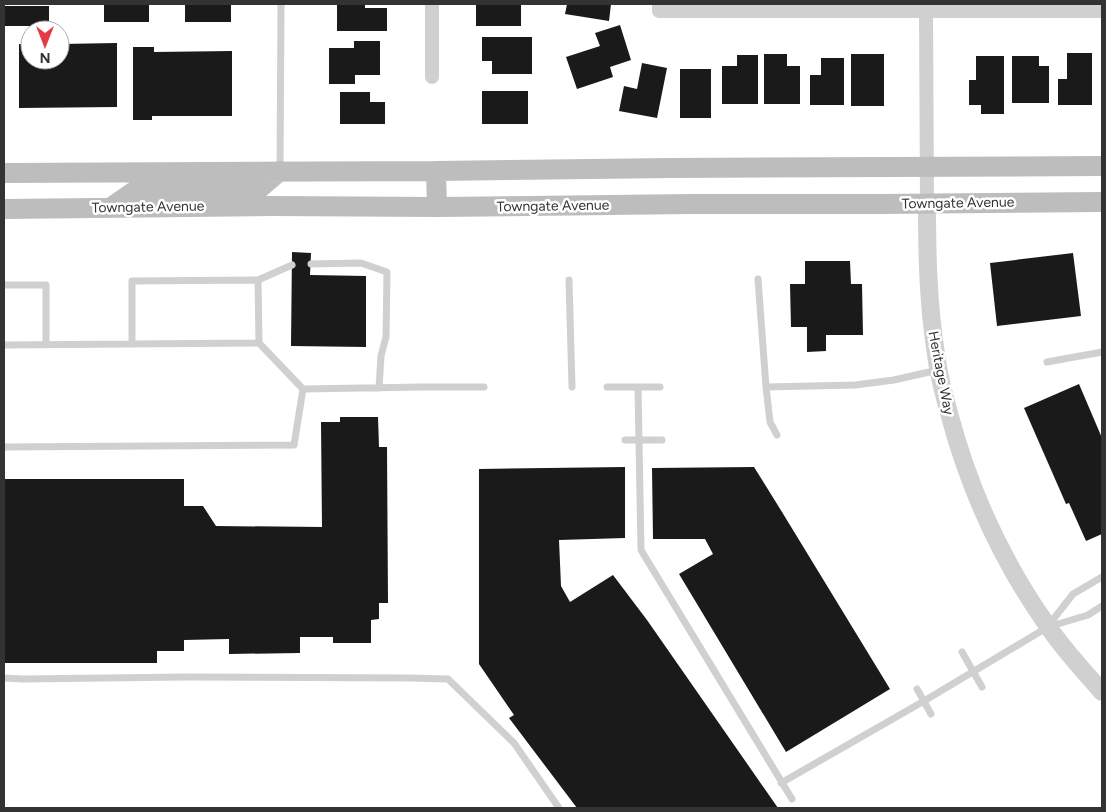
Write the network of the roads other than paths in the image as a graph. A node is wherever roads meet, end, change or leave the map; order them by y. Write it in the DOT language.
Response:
graph roads {
  1 [pos="282,4"];
  2 [pos="432,4"];
  3 [pos="659,8"];
  4 [pos="926,11"];
  5 [pos="1102,11"];
  6 [pos="432,77"];
  7 [pos="1102,166"];
  8 [pos="927,167"];
  9 [pos="280,171"];
  10 [pos="436,171"];
  11 [pos="4,173"];
  12 [pos="1102,202"];
  13 [pos="928,203"];
  14 [pos="437,207"];
  15 [pos="110,208"];
  16 [pos="4,209"];
  17 [pos="292,264"];
  18 [pos="310,264"];
  19 [pos="758,279"];
  20 [pos="258,280"];
  21 [pos="569,280"];
  22 [pos="4,285"];
  23 [pos="259,343"];
  24 [pos="132,344"];
  25 [pos="4,345"];
  26 [pos="46,345"];
  27 [pos="1102,352"];
  28 [pos="1047,362"];
  29 [pos="938,370"];
  30 [pos="484,387"];
  31 [pos="572,387"];
  32 [pos="607,387"];
  33 [pos="638,387"];
  34 [pos="660,387"];
  35 [pos="766,387"];
  36 [pos="379,388"];
  37 [pos="302,389"];
  38 [pos="776,435"];
  39 [pos="624,440"];
  40 [pos="639,440"];
  41 [pos="662,440"];
  42 [pos="4,447"];
  43 [pos="1102,576"];
  44 [pos="1102,606"];
  45 [pos="1048,627"];
  46 [pos="962,652"];
  47 [pos="973,671"];
  48 [pos="4,678"];
  49 [pos="982,687"];
  50 [pos="917,688"];
  51 [pos="1102,692"];
  52 [pos="924,701"];
  53 [pos="931,714"];
  54 [pos="781,783"];
  55 [pos="792,799"];
  56 [pos="559,808"];
  1 -- 9 [label="lane"];
  2 -- 6 [label="street"];
  3 -- 4 [label="street"];
  4 -- 5 [label="street"];
  4 -- 8 [label="street, Heritage Way"];
  7 -- 8 [label="main road"];
  8 -- 10 [label="main road"];
  8 -- 13 [label="street, Heritage Way"];
  9 -- 10 [label="main road"];
  9 -- 11 [label="main road"];
  9 -- 15 [label="main road"];
  10 -- 14 [label="main road"];
  12 -- 13 [label="main road, Towngate Avenue"];
  13 -- 14 [label="main road, Towngate Avenue"];
  13 -- 29 [label="street, Heritage Way"];
  14 -- 15 [label="main road, Towngate Avenue"];
  15 -- 16 [label="main road, Towngate Avenue"];
  17 -- 20 [label="lane"];
  18 -- 36 [label="lane"];
  19 -- 35 [label="lane"];
  20 -- 23 [label="lane"];
  20 -- 24 [label="lane"];
  21 -- 31 [label="lane"];
  22 -- 26 [label="lane"];
  23 -- 24 [label="lane"];
  23 -- 37 [label="lane"];
  24 -- 26 [label="lane"];
  25 -- 26 [label="lane"];
  27 -- 28 [label="lane"];
  29 -- 35 [label="lane"];
  29 -- 45 [label="street, Heritage Way"];
  30 -- 36 [label="lane"];
  32 -- 33 [label="lane"];
  33 -- 34 [label="lane"];
  33 -- 40 [label="lane"];
  35 -- 38 [label="lane"];
  36 -- 37 [label="lane"];
  37 -- 42 [label="lane"];
  39 -- 40 [label="lane"];
  40 -- 41 [label="lane"];
  40 -- 54 [label="lane"];
  43 -- 45 [label="lane"];
  44 -- 45 [label="lane"];
  45 -- 47 [label="lane"];
  45 -- 51 [label="street, Heritage Way"];
  46 -- 47 [label="lane"];
  47 -- 49 [label="lane"];
  47 -- 52 [label="lane"];
  48 -- 56 [label="lane"];
  50 -- 52 [label="lane"];
  52 -- 53 [label="lane"];
  52 -- 54 [label="lane"];
  54 -- 55 [label="lane"];
}
